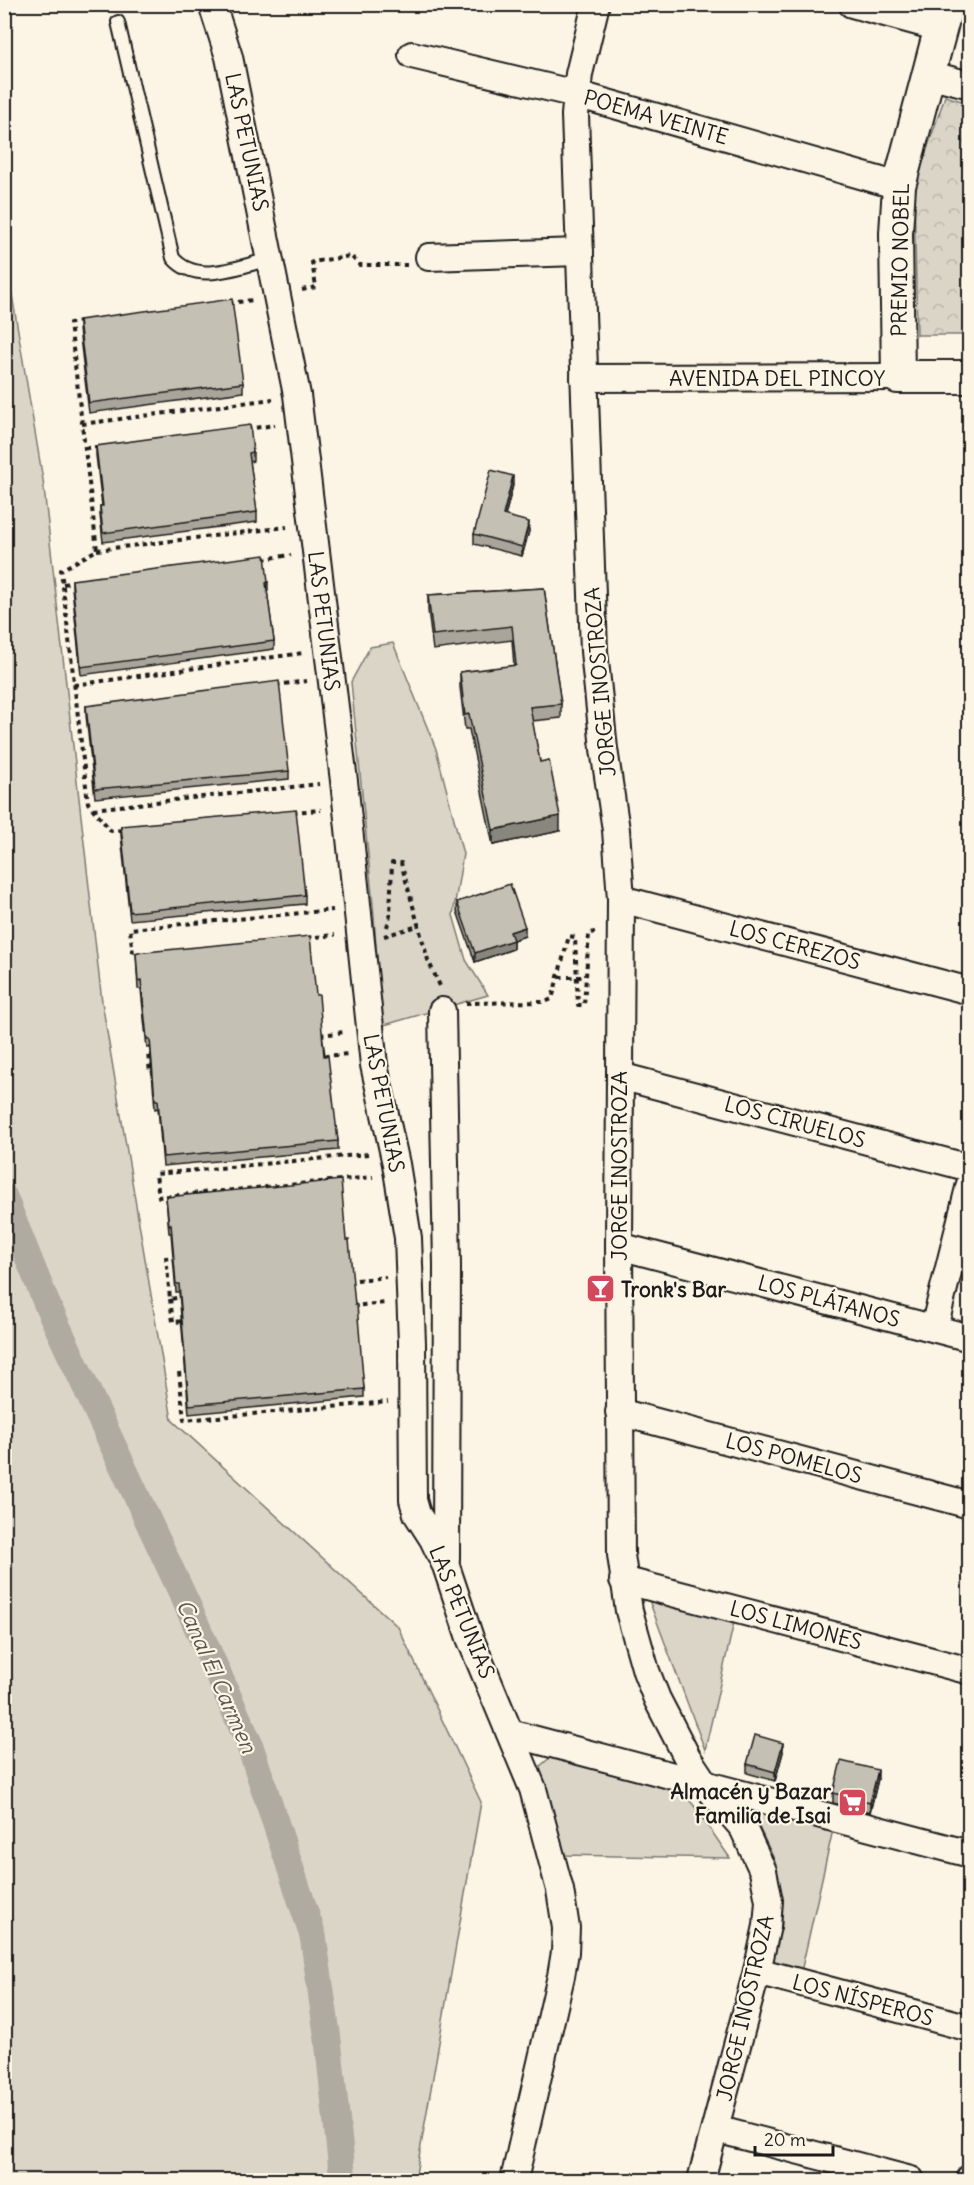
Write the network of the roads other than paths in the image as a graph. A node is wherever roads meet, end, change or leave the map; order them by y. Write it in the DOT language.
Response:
graph roads {
  1 [pos="212,4"];
  2 [pos="596,4"];
  3 [pos="852,4"];
  4 [pos="944,16"];
  5 [pos="118,22"];
  6 [pos="412,55"];
  7 [pos="928,74"];
  8 [pos="969,85"];
  9 [pos="576,94"];
  10 [pos="899,186"];
  11 [pos="580,252"];
  12 [pos="429,257"];
  13 [pos="271,259"];
  14 [pos="898,377"];
  15 [pos="969,377"];
  16 [pos="584,378"];
  17 [pos="621,899"];
  18 [pos="969,991"];
  19 [pos="448,1002"];
  20 [pos="620,1076"];
  21 [pos="969,1168"];
  22 [pos="969,1184"];
  23 [pos="619,1246"];
  24 [pos="934,1328"];
  25 [pos="969,1338"];
  26 [pos="619,1412"];
  27 [pos="969,1505"];
  28 [pos="446,1566"];
  29 [pos="623,1580"];
  30 [pos="969,1671"];
  31 [pos="510,1733"];
  32 [pos="705,1784"];
  33 [pos="969,1854"];
  34 [pos="757,1971"];
  35 [pos="969,2028"];
  36 [pos="716,2129"];
  37 [pos="514,2181"];
  38 [pos="701,2181"];
  39 [pos="911,2181"];
  1 -- 13 [label="street, LAS PETUNIAS"];
  2 -- 9 [label="street, JORGE INOSTROZA"];
  3 -- 4 [label="street"];
  4 -- 7 [label="street, PREMIO NOBEL"];
  5 -- 13 [label="lane"];
  6 -- 9 [label="street, POEMA VEINTE"];
  7 -- 8 [label="street"];
  7 -- 10 [label="street, PREMIO NOBEL"];
  9 -- 10 [label="street, POEMA VEINTE"];
  9 -- 11 [label="street, JORGE INOSTROZA"];
  10 -- 14 [label="street, PREMIO NOBEL"];
  11 -- 12 [label="street"];
  11 -- 16 [label="street, JORGE INOSTROZA"];
  13 -- 28 [label="street, LAS PETUNIAS"];
  14 -- 15 [label="street, AVENIDA DEL PINCOY"];
  14 -- 16 [label="street, AVENIDA DEL PINCOY"];
  16 -- 17 [label="street, JORGE INOSTROZA"];
  17 -- 18 [label="street, LOS CEREZOS"];
  17 -- 20 [label="street, JORGE INOSTROZA"];
  19 -- 28 [label="street"];
  20 -- 21 [label="street, LOS CIRUELOS"];
  20 -- 23 [label="street, JORGE INOSTROZA"];
  22 -- 24 [label="street"];
  23 -- 24 [label="street, LOS PLÁTANOS"];
  23 -- 26 [label="street, JORGE INOSTROZA"];
  24 -- 25 [label="street, LOS PLÁTANOS"];
  26 -- 27 [label="street, LOS POMELOS"];
  26 -- 29 [label="street, JORGE INOSTROZA"];
  28 -- 31 [label="street, LAS PETUNIAS"];
  29 -- 30 [label="street, LOS LIMONES"];
  29 -- 32 [label="street, JORGE INOSTROZA"];
  31 -- 32 [label="street"];
  31 -- 37 [label="street, LAS PETUNIAS"];
  32 -- 33 [label="street"];
  32 -- 34 [label="street, JORGE INOSTROZA"];
  34 -- 35 [label="street, LOS NÍSPEROS"];
  34 -- 36 [label="street, JORGE INOSTROZA"];
  36 -- 38 [label="street, JORGE INOSTROZA"];
  36 -- 39 [label="street"];
}
